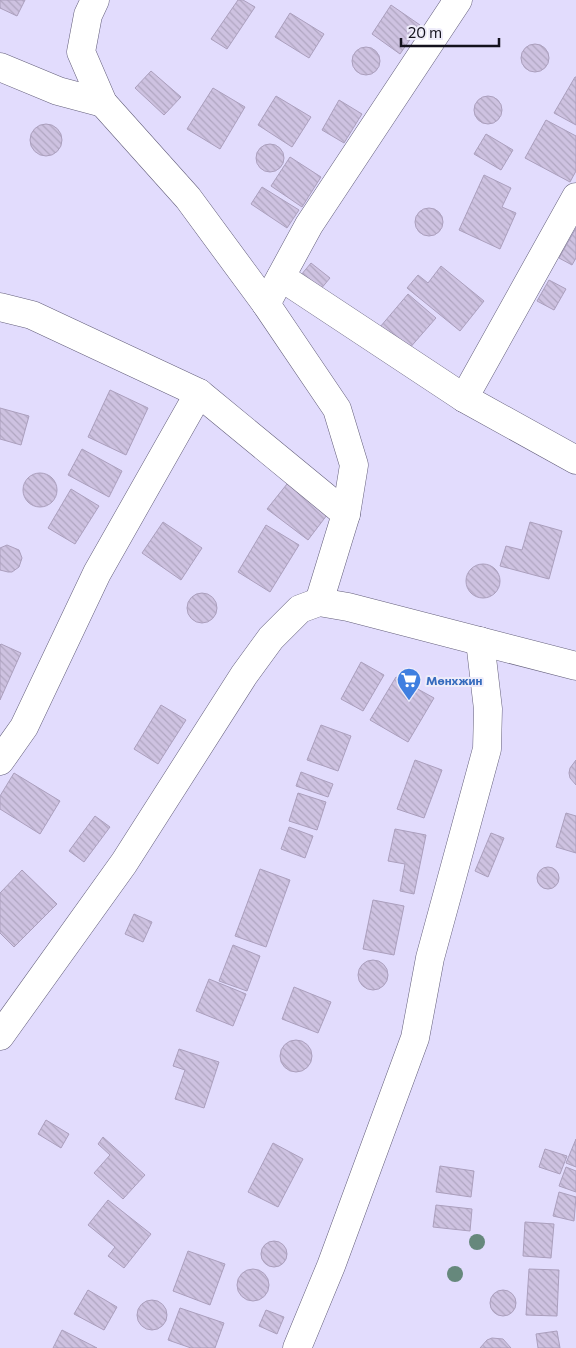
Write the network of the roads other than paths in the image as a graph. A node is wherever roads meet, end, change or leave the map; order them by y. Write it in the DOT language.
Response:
graph roads {
  1 [pos="95,0"];
  2 [pos="458,0"];
  3 [pos="0,67"];
  4 [pos="104,103"];
  5 [pos="576,197"];
  6 [pos="281,277"];
  7 [pos="266,304"];
  8 [pos="0,307"];
  9 [pos="199,393"];
  10 [pos="464,398"];
  11 [pos="576,460"];
  12 [pos="346,514"];
  13 [pos="319,602"];
  14 [pos="480,641"];
  15 [pos="576,666"];
  16 [pos="0,761"];
  17 [pos="0,1036"];
  18 [pos="297,1348"];
  1 -- 4 [label="street"];
  2 -- 6 [label="street"];
  3 -- 4 [label="street"];
  4 -- 7 [label="street"];
  5 -- 10 [label="street"];
  6 -- 7 [label="street"];
  6 -- 10 [label="street"];
  7 -- 12 [label="street"];
  8 -- 9 [label="street"];
  9 -- 12 [label="street"];
  9 -- 16 [label="street"];
  10 -- 11 [label="street"];
  12 -- 13 [label="street"];
  13 -- 14 [label="street"];
  13 -- 17 [label="street"];
  14 -- 15 [label="street"];
  14 -- 18 [label="street"];
}
